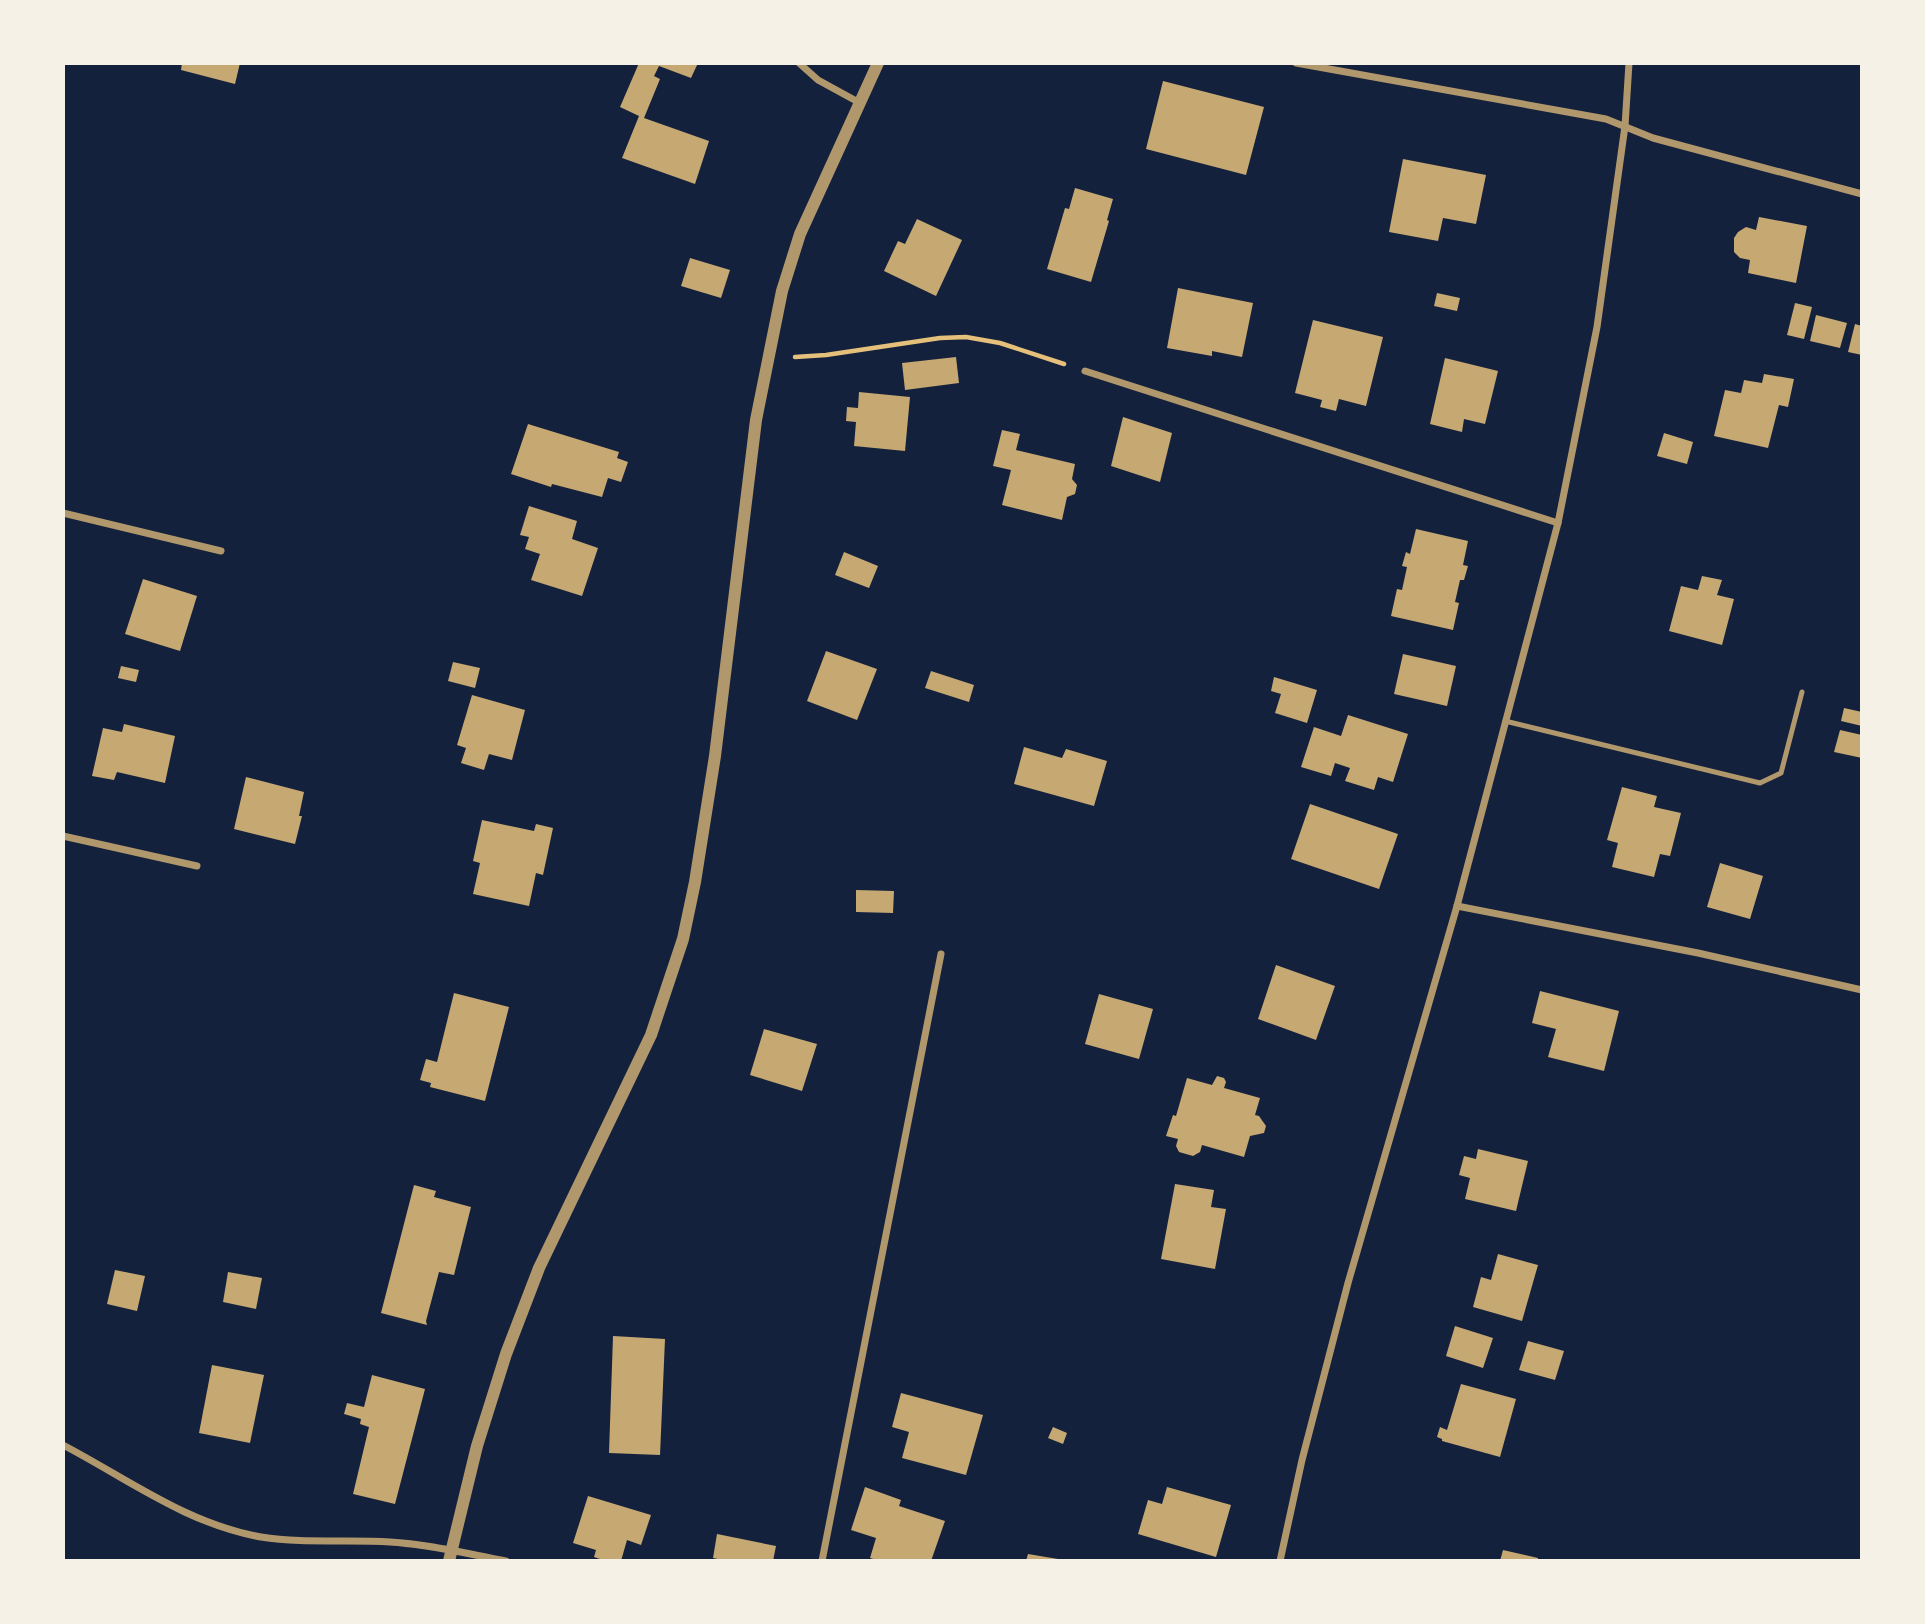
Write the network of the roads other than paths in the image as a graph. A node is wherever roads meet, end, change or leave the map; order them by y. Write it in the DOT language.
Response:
graph roads {
  1 [pos="799,63"];
  2 [pos="878,63"];
  3 [pos="1296,63"];
  4 [pos="1629,63"];
  5 [pos="860,103"];
  6 [pos="1625,126"];
  7 [pos="1862,194"];
  8 [pos="1085,371"];
  9 [pos="63,513"];
  10 [pos="1558,523"];
  11 [pos="221,551"];
  12 [pos="1802,692"];
  13 [pos="1505,721"];
  14 [pos="63,836"];
  15 [pos="197,866"];
  16 [pos="1457,906"];
  17 [pos="942,954"];
  18 [pos="1862,990"];
  19 [pos="63,1445"];
  20 [pos="450,1556"];
  21 [pos="506,1561"];
  22 [pos="822,1561"];
  23 [pos="1280,1561"];
  1 -- 5 [label="street"];
  2 -- 5 [label="street"];
  3 -- 6 [label="street"];
  4 -- 6 [label="street"];
  5 -- 20 [label="street"];
  6 -- 7 [label="street"];
  6 -- 10 [label="street"];
  8 -- 10 [label="street"];
  9 -- 11 [label="street"];
  10 -- 13 [label="street"];
  12 -- 13 [label="lane"];
  13 -- 16 [label="street"];
  14 -- 15 [label="street"];
  16 -- 18 [label="street"];
  16 -- 23 [label="street"];
  17 -- 22 [label="street"];
  19 -- 20 [label="street"];
  20 -- 21 [label="street"];
}
